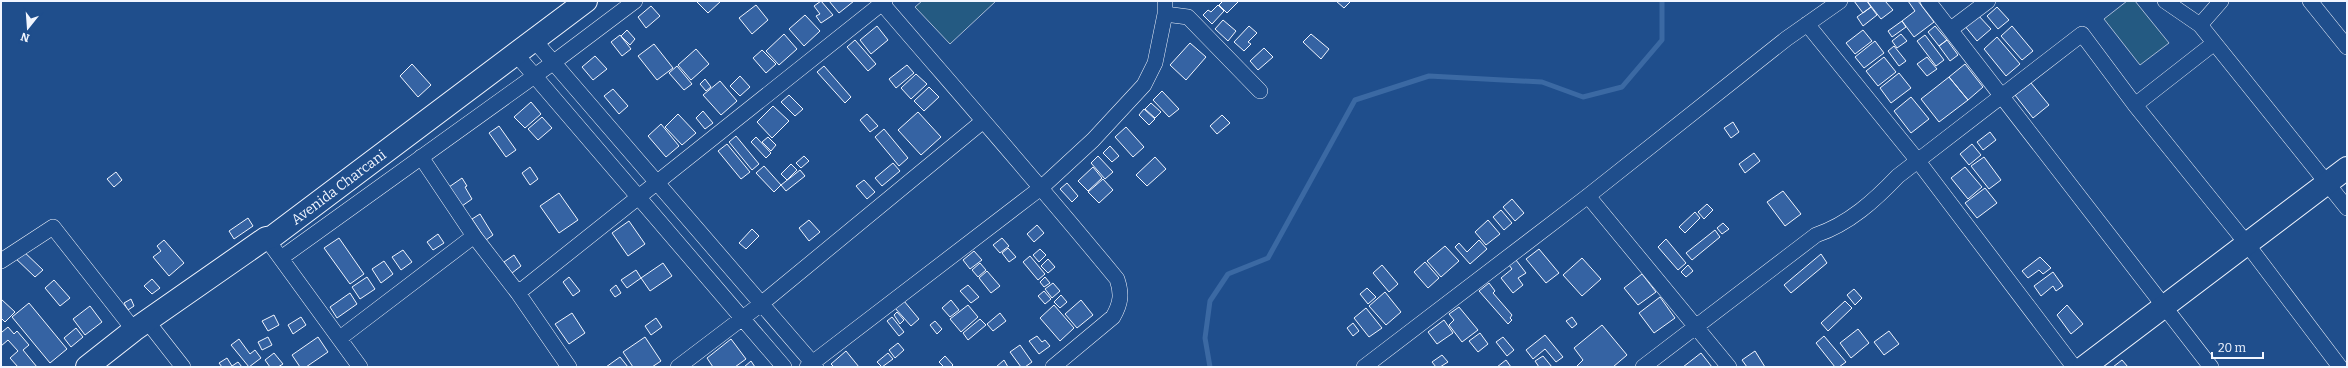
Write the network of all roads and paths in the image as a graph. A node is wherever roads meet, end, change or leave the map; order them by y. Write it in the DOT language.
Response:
graph roads {
  1 [pos="586,1"];
  2 [pos="635,1"];
  3 [pos="1840,1"];
  4 [pos="1928,1"];
  5 [pos="1988,1"];
  6 [pos="2165,1"];
  7 [pos="2221,1"];
  8 [pos="2310,1"];
  9 [pos="882,2"];
  10 [pos="1165,7"];
  11 [pos="1807,24"];
  12 [pos="2200,25"];
  13 [pos="1951,29"];
  14 [pos="534,40"];
  15 [pos="2213,44"];
  16 [pos="2347,47"];
  17 [pos="515,53"];
  18 [pos="554,62"];
  19 [pos="535,75"];
  20 [pos="1260,91"];
  21 [pos="2003,96"];
  22 [pos="2135,105"];
  23 [pos="982,122"];
  24 [pos="421,157"];
  25 [pos="1918,161"];
  26 [pos="2347,168"];
  27 [pos="2328,182"];
  28 [pos="657,183"];
  29 [pos="1042,187"];
  30 [pos="1588,196"];
  31 [pos="639,197"];
  32 [pos="2347,208"];
  33 [pos="474,236"];
  34 [pos="266,238"];
  35 [pos="2247,244"];
  36 [pos="281,258"];
  37 [pos="1,261"];
  38 [pos="518,293"];
  39 [pos="761,304"];
  40 [pos="2166,307"];
  41 [pos="744,318"];
  42 [pos="140,326"];
  43 [pos="1697,327"];
  44 [pos="340,338"];
  45 [pos="812,366"];
  46 [pos="87,367"];
  47 [pos="184,367"];
  48 [pos="360,367"];
  49 [pos="569,367"];
  50 [pos="678,367"];
  51 [pos="784,367"];
  52 [pos="1053,367"];
  53 [pos="1364,367"];
  54 [pos="1643,367"];
  55 [pos="1728,367"];
  56 [pos="2074,367"];
  57 [pos="2084,367"];
  58 [pos="2211,367"];
  59 [pos="2340,367"];
  1 -- 14 [label="main road, Avenida Charcani"];
  2 -- 18 [label="street"];
  3 -- 11 [label="street"];
  4 -- 13 [label="street"];
  5 -- 13 [label="street"];
  6 -- 12 [label="street"];
  7 -- 12 [label="street"];
  8 -- 16 [label="street"];
  9 -- 23 [label="street"];
  9 -- 28 [label="street"];
  10 -- 20 [label="street"];
  10 -- 29 [label="street"];
  11 -- 25 [label="street"];
  11 -- 30 [label="street"];
  12 -- 15 [label="street"];
  13 -- 21 [label="street"];
  14 -- 17 [label="main road, Avenida Charcani"];
  14 -- 18 [label="street"];
  15 -- 22 [label="street"];
  15 -- 27 [label="street"];
  17 -- 19 [label="street"];
  17 -- 34 [label="main road, Avenida Charcani"];
  18 -- 19 [label="street"];
  18 -- 28 [label="street"];
  19 -- 24 [label="street"];
  19 -- 31 [label="street"];
  21 -- 22 [label="street"];
  21 -- 25 [label="street"];
  21 -- 40 [label="street"];
  22 -- 35 [label="street"];
  23 -- 29 [label="street"];
  23 -- 39 [label="street"];
  24 -- 33 [label="street"];
  24 -- 36 [label="street"];
  25 -- 43 [label="street"];
  25 -- 56 [label="street"];
  26 -- 27 [label="main road"];
  27 -- 32 [label="street"];
  27 -- 35 [label="main road"];
  28 -- 31 [label="street"];
  28 -- 39 [label="street"];
  29 -- 45 [label="street"];
  29 -- 52 [label="street"];
  30 -- 43 [label="street"];
  30 -- 53 [label="street"];
  31 -- 38 [label="street"];
  31 -- 41 [label="street"];
  33 -- 38 [label="street"];
  33 -- 44 [label="street"];
  34 -- 36 [label="street"];
  34 -- 42 [label="main road, Avenida Charcani"];
  35 -- 40 [label="main road"];
  35 -- 59 [label="street"];
  36 -- 44 [label="street"];
  37 -- 42 [label="street"];
  38 -- 49 [label="street"];
  39 -- 41 [label="street"];
  39 -- 45 [label="street"];
  40 -- 57 [label="main road"];
  40 -- 58 [label="street"];
  41 -- 50 [label="street"];
  41 -- 51 [label="street"];
  42 -- 46 [label="main road, Avenida Charcani"];
  42 -- 47 [label="street"];
  43 -- 54 [label="street"];
  43 -- 55 [label="street"];
  44 -- 48 [label="street"];
}
